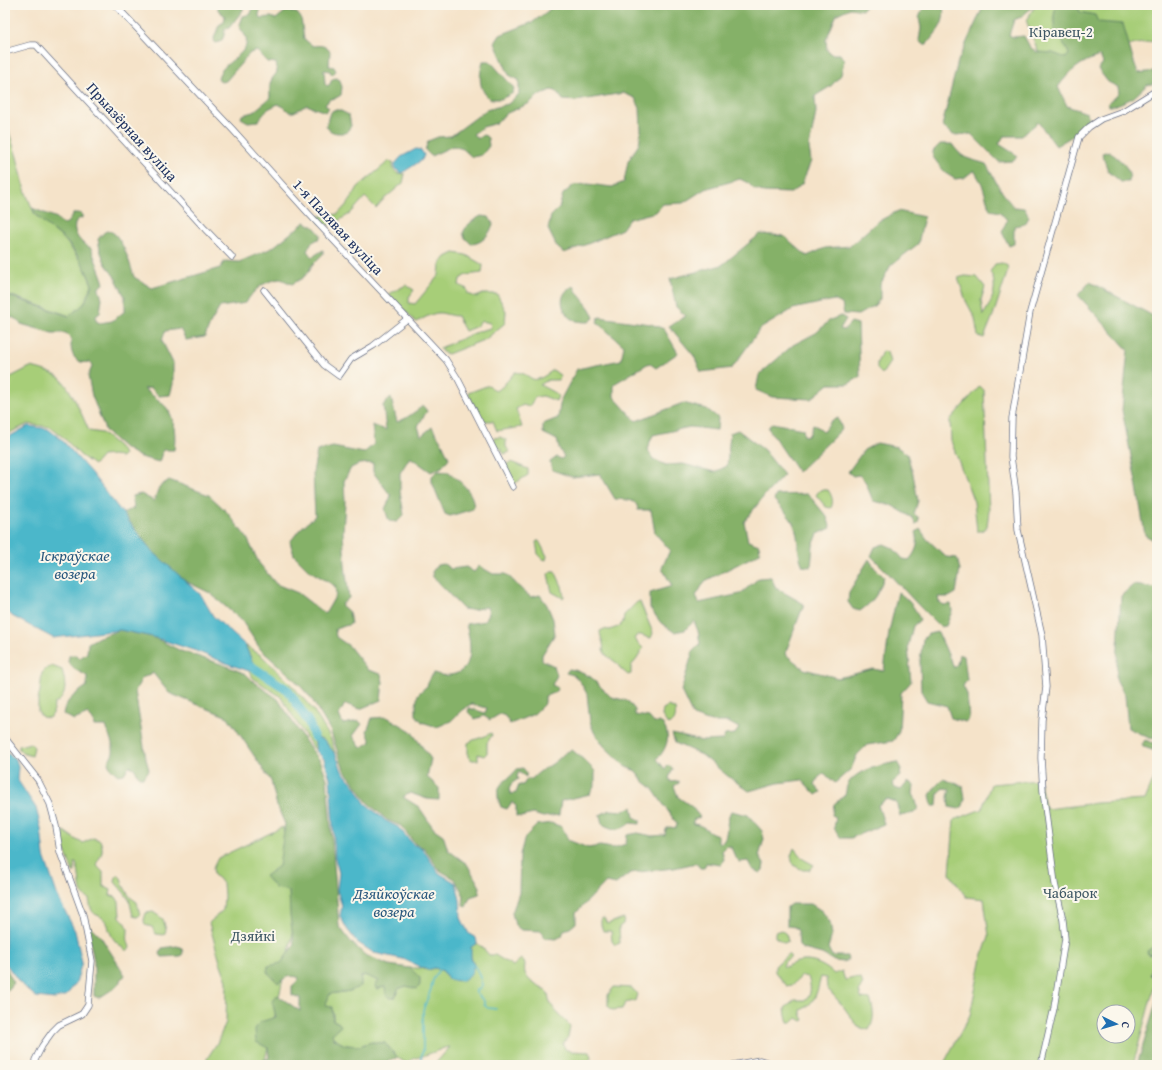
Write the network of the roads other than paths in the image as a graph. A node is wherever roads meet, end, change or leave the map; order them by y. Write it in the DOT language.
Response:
graph roads {
  1 [pos="115,5"];
  2 [pos="5,52"];
  3 [pos="1157,90"];
  4 [pos="232,257"];
  5 [pos="264,290"];
  6 [pos="408,319"];
  7 [pos="513,488"];
  8 [pos="5,738"];
  9 [pos="35,1065"];
  10 [pos="733,1065"];
  11 [pos="776,1065"];
  12 [pos="1041,1065"];
  1 -- 6 [label="street, 1-я Палявая вуліца"];
  2 -- 4 [label="street, Прыазёрная вуліца"];
  3 -- 12 [label="street"];
  5 -- 6 [label="street"];
  6 -- 7 [label="street, 1-я Палявая вуліца"];
  8 -- 9 [label="street"];
  10 -- 11 [label="street"];
}
